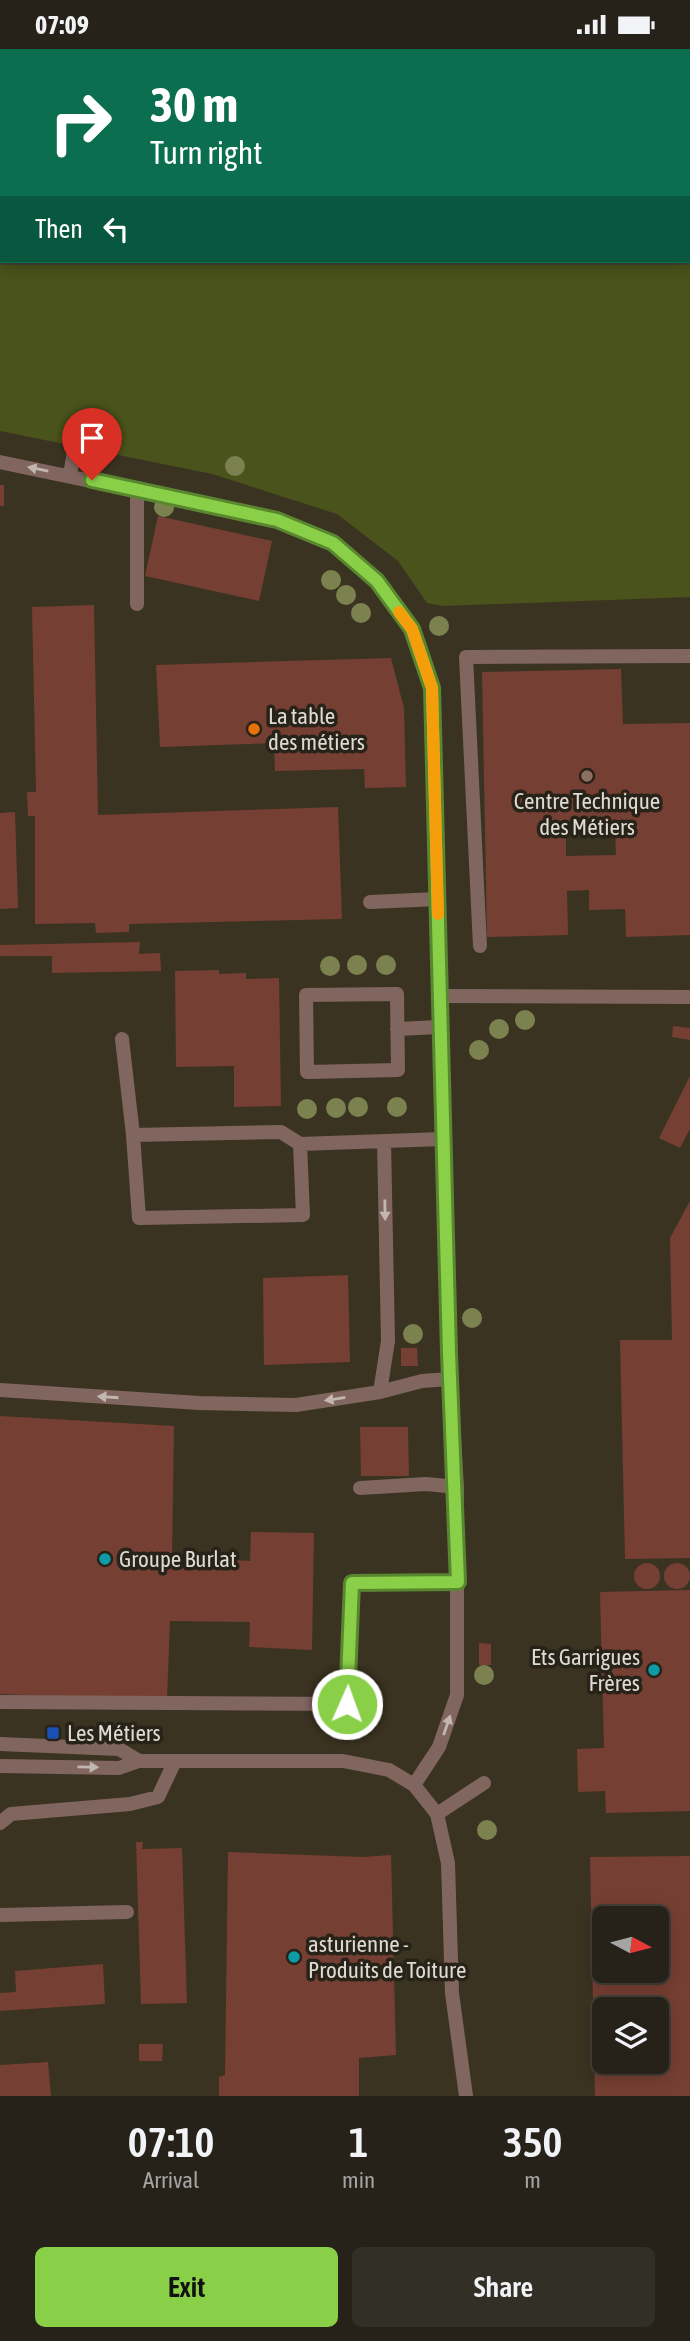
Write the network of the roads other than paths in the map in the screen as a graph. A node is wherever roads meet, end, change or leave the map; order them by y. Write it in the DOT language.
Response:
graph roads {
  1 [pos="74,452"];
  2 [pos="0,462"];
  3 [pos="70,475"];
  4 [pos="137,490"];
  5 [pos="136,604"];
  6 [pos="690,656"];
  7 [pos="438,899"];
  8 [pos="370,902"];
  9 [pos="480,946"];
  10 [pos="439,996"];
  11 [pos="690,997"];
  12 [pos="440,1027"];
  13 [pos="397,1028"];
  14 [pos="122,1039"];
  15 [pos="133,1135"];
  16 [pos="443,1139"];
  17 [pos="384,1142"];
  18 [pos="300,1145"];
  19 [pos="450,1379"];
  20 [pos="0,1390"];
  21 [pos="380,1392"];
  22 [pos="457,1487"];
  23 [pos="360,1488"];
  24 [pos="458,1582"];
  25 [pos="0,1702"];
  26 [pos="0,1744"];
  27 [pos="139,1761"];
  28 [pos="175,1761"];
  29 [pos="0,1766"];
  30 [pos="484,1783"];
  31 [pos="414,1785"];
  32 [pos="437,1814"];
  33 [pos="0,1823"];
  34 [pos="127,1912"];
  35 [pos="0,1915"];
  36 [pos="466,2096"];
  1 -- 3 [label="street"];
  3 -- 2 [label="street, one-way"];
  3 -- 4 [label="street"];
  4 -- 5 [label="street"];
  4 -- 7 [label="street"];
  6 -- 9 [label="street"];
  7 -- 8 [label="street"];
  7 -- 10 [label="street"];
  10 -- 11 [label="street"];
  10 -- 12 [label="street"];
  12 -- 13 [label="street"];
  12 -- 16 [label="street"];
  13 -- 13 [label="street"];
  14 -- 15 [label="street"];
  15 -- 18 [label="street"];
  15 -- 18 [label="street"];
  16 -- 17 [label="street"];
  16 -- 19 [label="street"];
  17 -- 18 [label="street"];
  17 -- 21 [label="street, one-way"];
  19 -- 21 [label="street"];
  19 -- 22 [label="street"];
  21 -- 20 [label="street, one-way"];
  22 -- 23 [label="street"];
  22 -- 24 [label="street"];
  24 -- 25 [label="street"];
  31 -- 24 [label="street, one-way"];
  26 -- 27 [label="street"];
  27 -- 28 [label="street"];
  29 -- 27 [label="street, one-way"];
  28 -- 31 [label="street"];
  28 -- 33 [label="street"];
  30 -- 32 [label="street"];
  31 -- 32 [label="street"];
  32 -- 36 [label="street"];
  34 -- 35 [label="street"];
}
